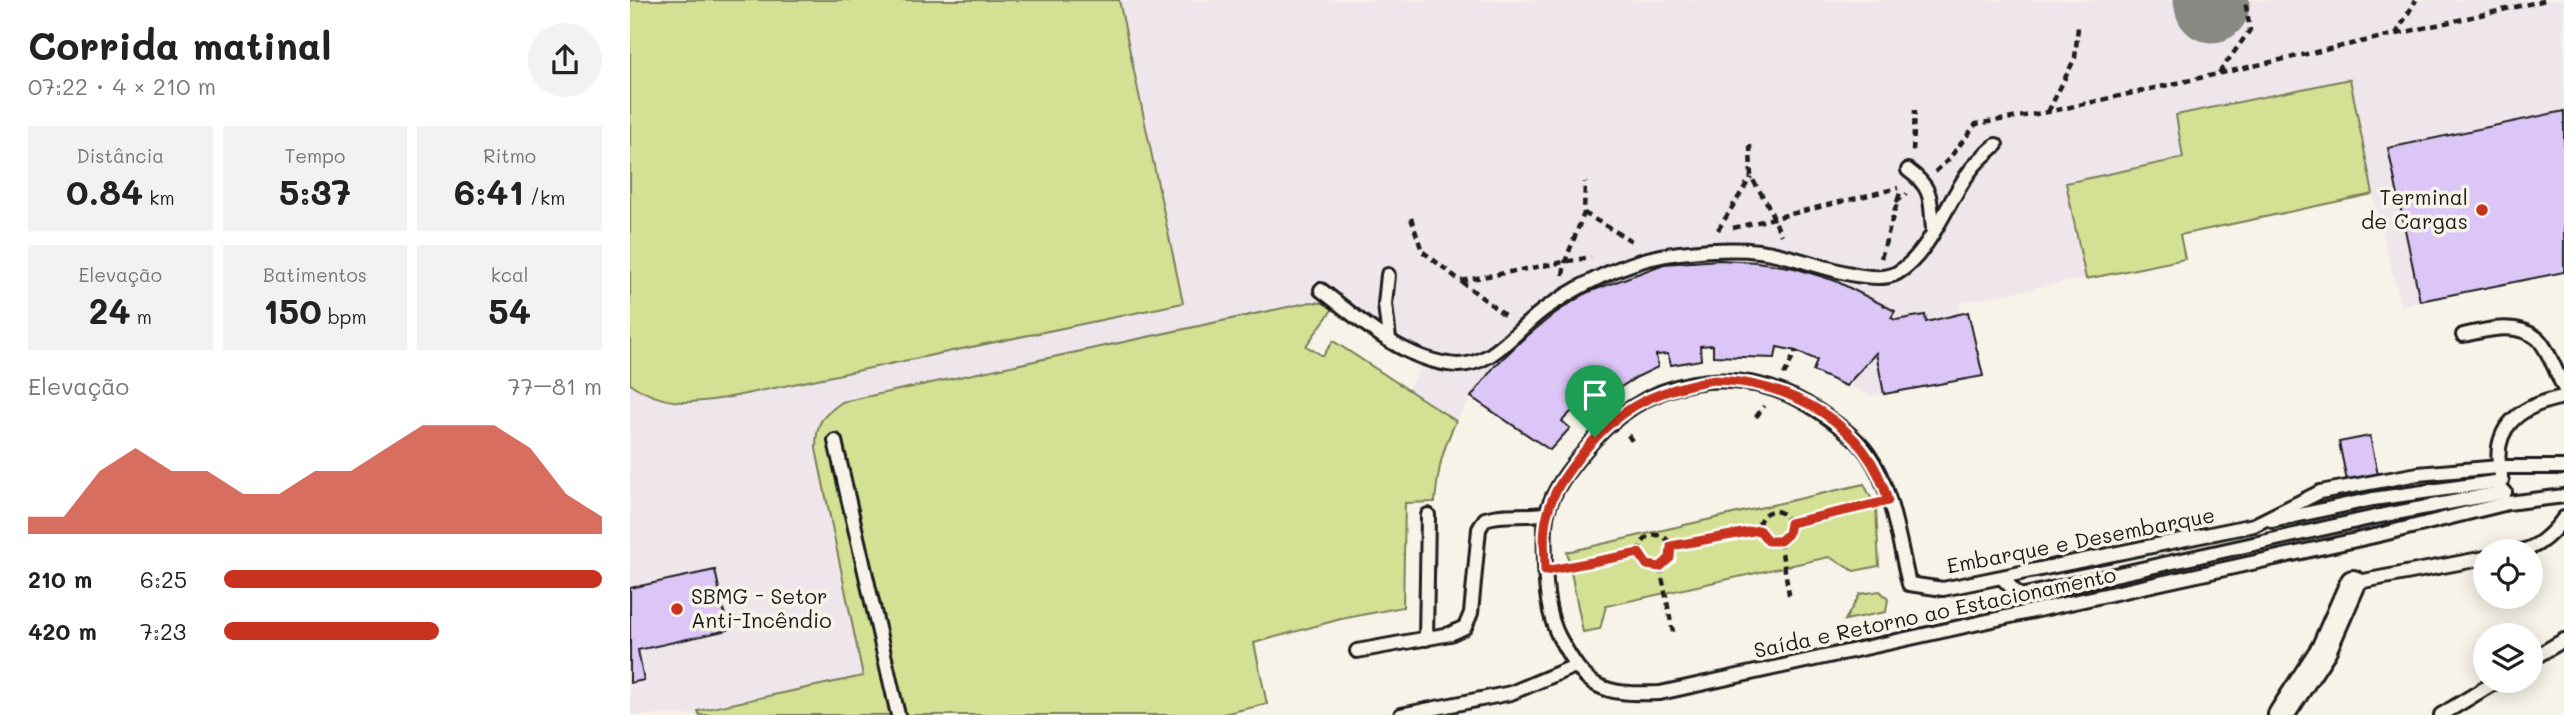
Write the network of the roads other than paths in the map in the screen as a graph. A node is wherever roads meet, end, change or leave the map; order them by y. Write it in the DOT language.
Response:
graph roads {
  1 [pos="1996,145"];
  2 [pos="1908,170"];
  3 [pos="1933,231"];
  4 [pos="1388,275"];
  5 [pos="1321,290"];
  6 [pos="2463,335"];
  7 [pos="1389,339"];
  8 [pos="2564,388"];
  9 [pos="2564,397"];
  10 [pos="835,441"];
  11 [pos="2499,467"];
  12 [pos="2564,467"];
  13 [pos="1566,474"];
  14 [pos="2505,492"];
  15 [pos="2564,496"];
  16 [pos="1547,513"];
  17 [pos="1428,515"];
  18 [pos="2560,523"];
  19 [pos="2254,525"];
  20 [pos="2564,540"];
  21 [pos="2543,541"];
  22 [pos="2473,560"];
  23 [pos="2002,578"];
  24 [pos="2353,583"];
  25 [pos="2020,596"];
  26 [pos="2033,611"];
  27 [pos="1426,639"];
  28 [pos="2564,639"];
  29 [pos="1357,651"];
  30 [pos="2543,652"];
  31 [pos="1575,666"];
  32 [pos="2477,693"];
  33 [pos="898,715"];
  34 [pos="1401,715"];
  35 [pos="2281,715"];
  36 [pos="2441,715"];
  1 -- 3 [label="lane"];
  2 -- 3 [label="lane"];
  3 -- 7 [label="lane"];
  4 -- 7 [label="lane"];
  5 -- 7 [label="lane"];
  6 -- 8 [label="lane"];
  9 -- 11 [label="lane"];
  10 -- 33 [label="lane"];
  11 -- 12 [label="lane, Embarque e Desembarque"];
  11 -- 14 [label="lane"];
  11 -- 19 [label="lane, Embarque e Desembarque"];
  13 -- 16 [label="lane, Saída e Retorno ao Estacionamento"];
  13 -- 23 [label="lane, Embarque e Desembarque"];
  14 -- 15 [label="lane"];
  14 -- 19 [label="lane, Embarque e Desembarque"];
  14 -- 25 [label="lane, Saída e Retorno ao Estacionamento"];
  14 -- 26 [label="lane, Saída e Retorno ao Estacionamento"];
  16 -- 27 [label="lane"];
  16 -- 31 [label="lane, Saída e Retorno ao Estacionamento"];
  17 -- 27 [label="lane"];
  18 -- 20 [label="lane"];
  18 -- 21 [label="lane"];
  19 -- 23 [label="lane, Embarque e Desembarque"];
  22 -- 24 [label="lane"];
  23 -- 25 [label="lane, Saída e Retorno ao Estacionamento"];
  24 -- 35 [label="street"];
  25 -- 26 [label="lane"];
  26 -- 31 [label="lane, Saída e Retorno ao Estacionamento"];
  27 -- 29 [label="lane"];
  28 -- 30 [label="lane"];
  31 -- 34 [label="lane"];
  32 -- 36 [label="lane"];
}
